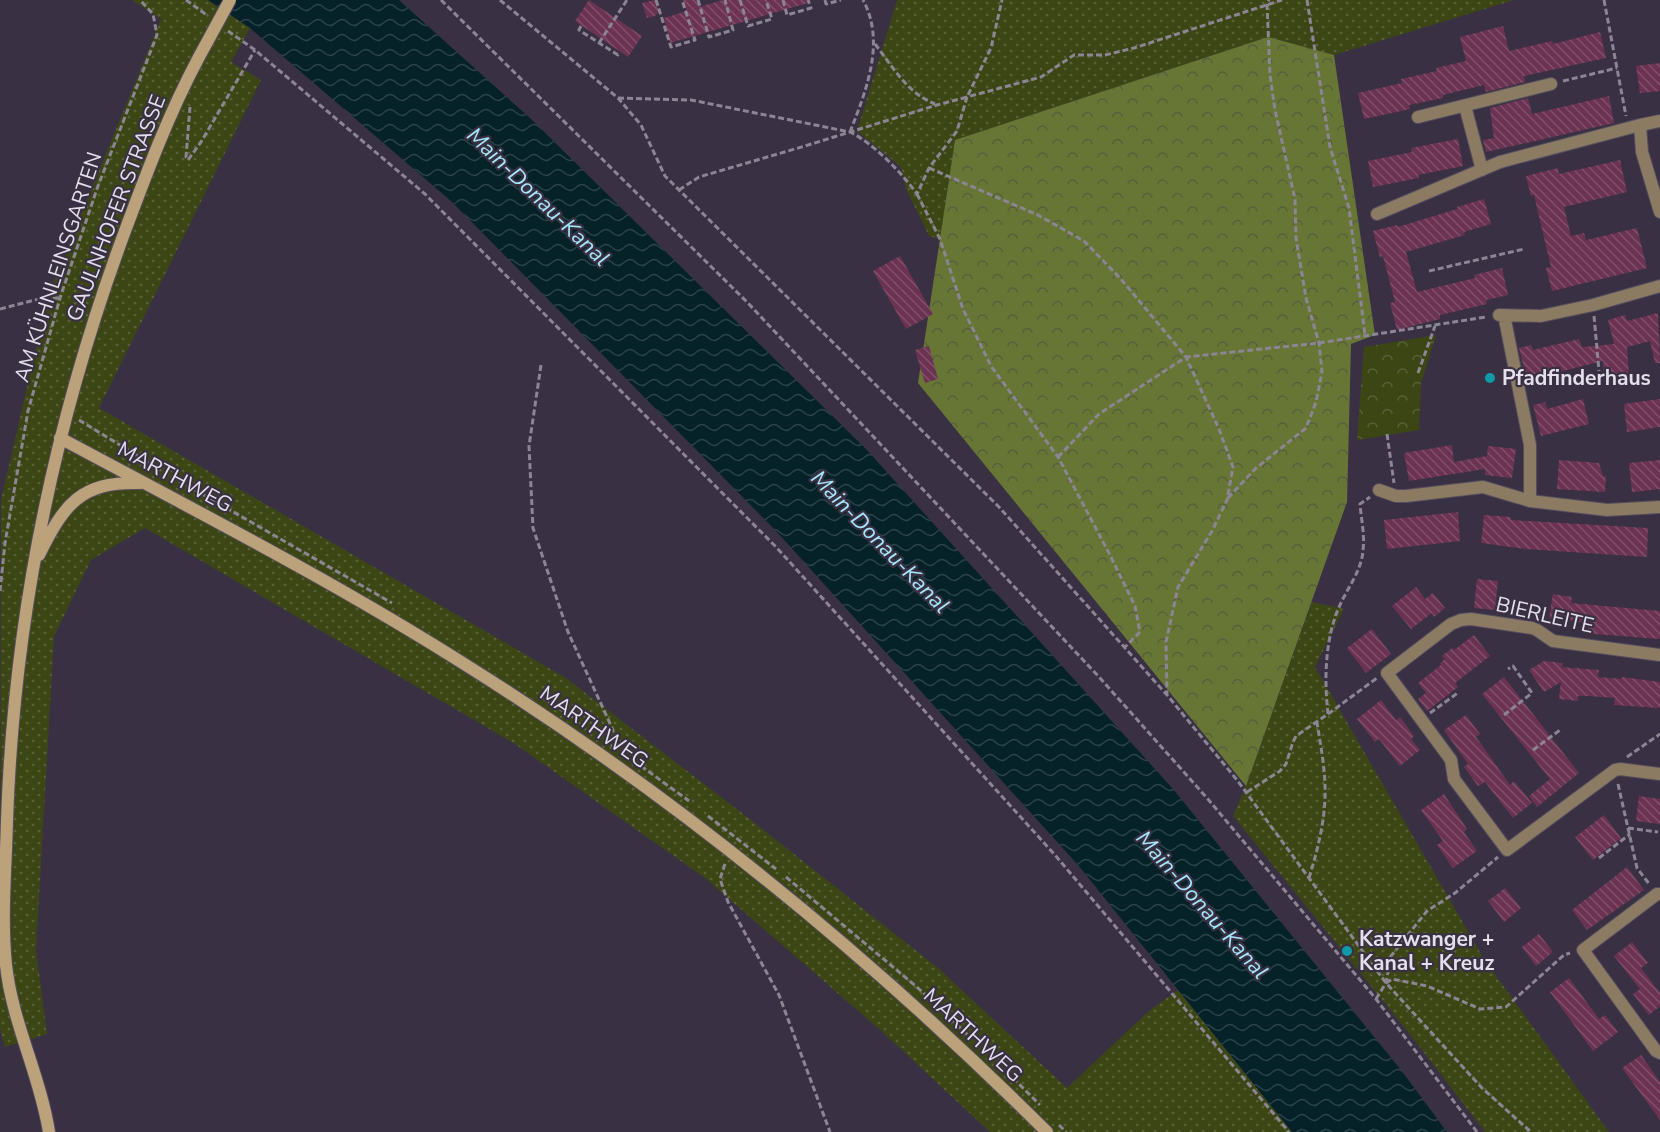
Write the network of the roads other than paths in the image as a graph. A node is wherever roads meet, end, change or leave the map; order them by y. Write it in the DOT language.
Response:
graph roads {
  1 [pos="230,0"];
  2 [pos="1551,84"];
  3 [pos="1465,106"];
  4 [pos="1418,117"];
  5 [pos="1660,121"];
  6 [pos="1640,125"];
  7 [pos="1482,170"];
  8 [pos="1660,212"];
  9 [pos="1377,214"];
  10 [pos="1660,286"];
  11 [pos="60,438"];
  12 [pos="145,483"];
  13 [pos="1378,490"];
  14 [pos="1530,501"];
  15 [pos="1660,507"];
  16 [pos="32,569"];
  17 [pos="1660,655"];
  18 [pos="1660,774"];
  19 [pos="1658,894"];
  20 [pos="1660,1053"];
  21 [pos="49,1132"];
  22 [pos="1047,1132"];
  1 -- 11 [label="main road, GAULNHOFER STRASSE, bridge"];
  2 -- 3 [label="street"];
  3 -- 4 [label="street"];
  3 -- 7 [label="street"];
  5 -- 6 [label="street"];
  6 -- 7 [label="street"];
  6 -- 8 [label="street"];
  7 -- 9 [label="street"];
  10 -- 14 [label="street"];
  11 -- 12 [label="main road, MARTHWEG"];
  11 -- 16 [label="main road, GAULNHOFER STRASSE"];
  12 -- 16 [label="main road"];
  12 -- 22 [label="main road, MARTHWEG"];
  13 -- 14 [label="street"];
  14 -- 15 [label="street"];
  16 -- 21 [label="main road, GAULNHOFER STRASSE"];
  17 -- 18 [label="street, BIERLEITE"];
  19 -- 20 [label="street"];
}
